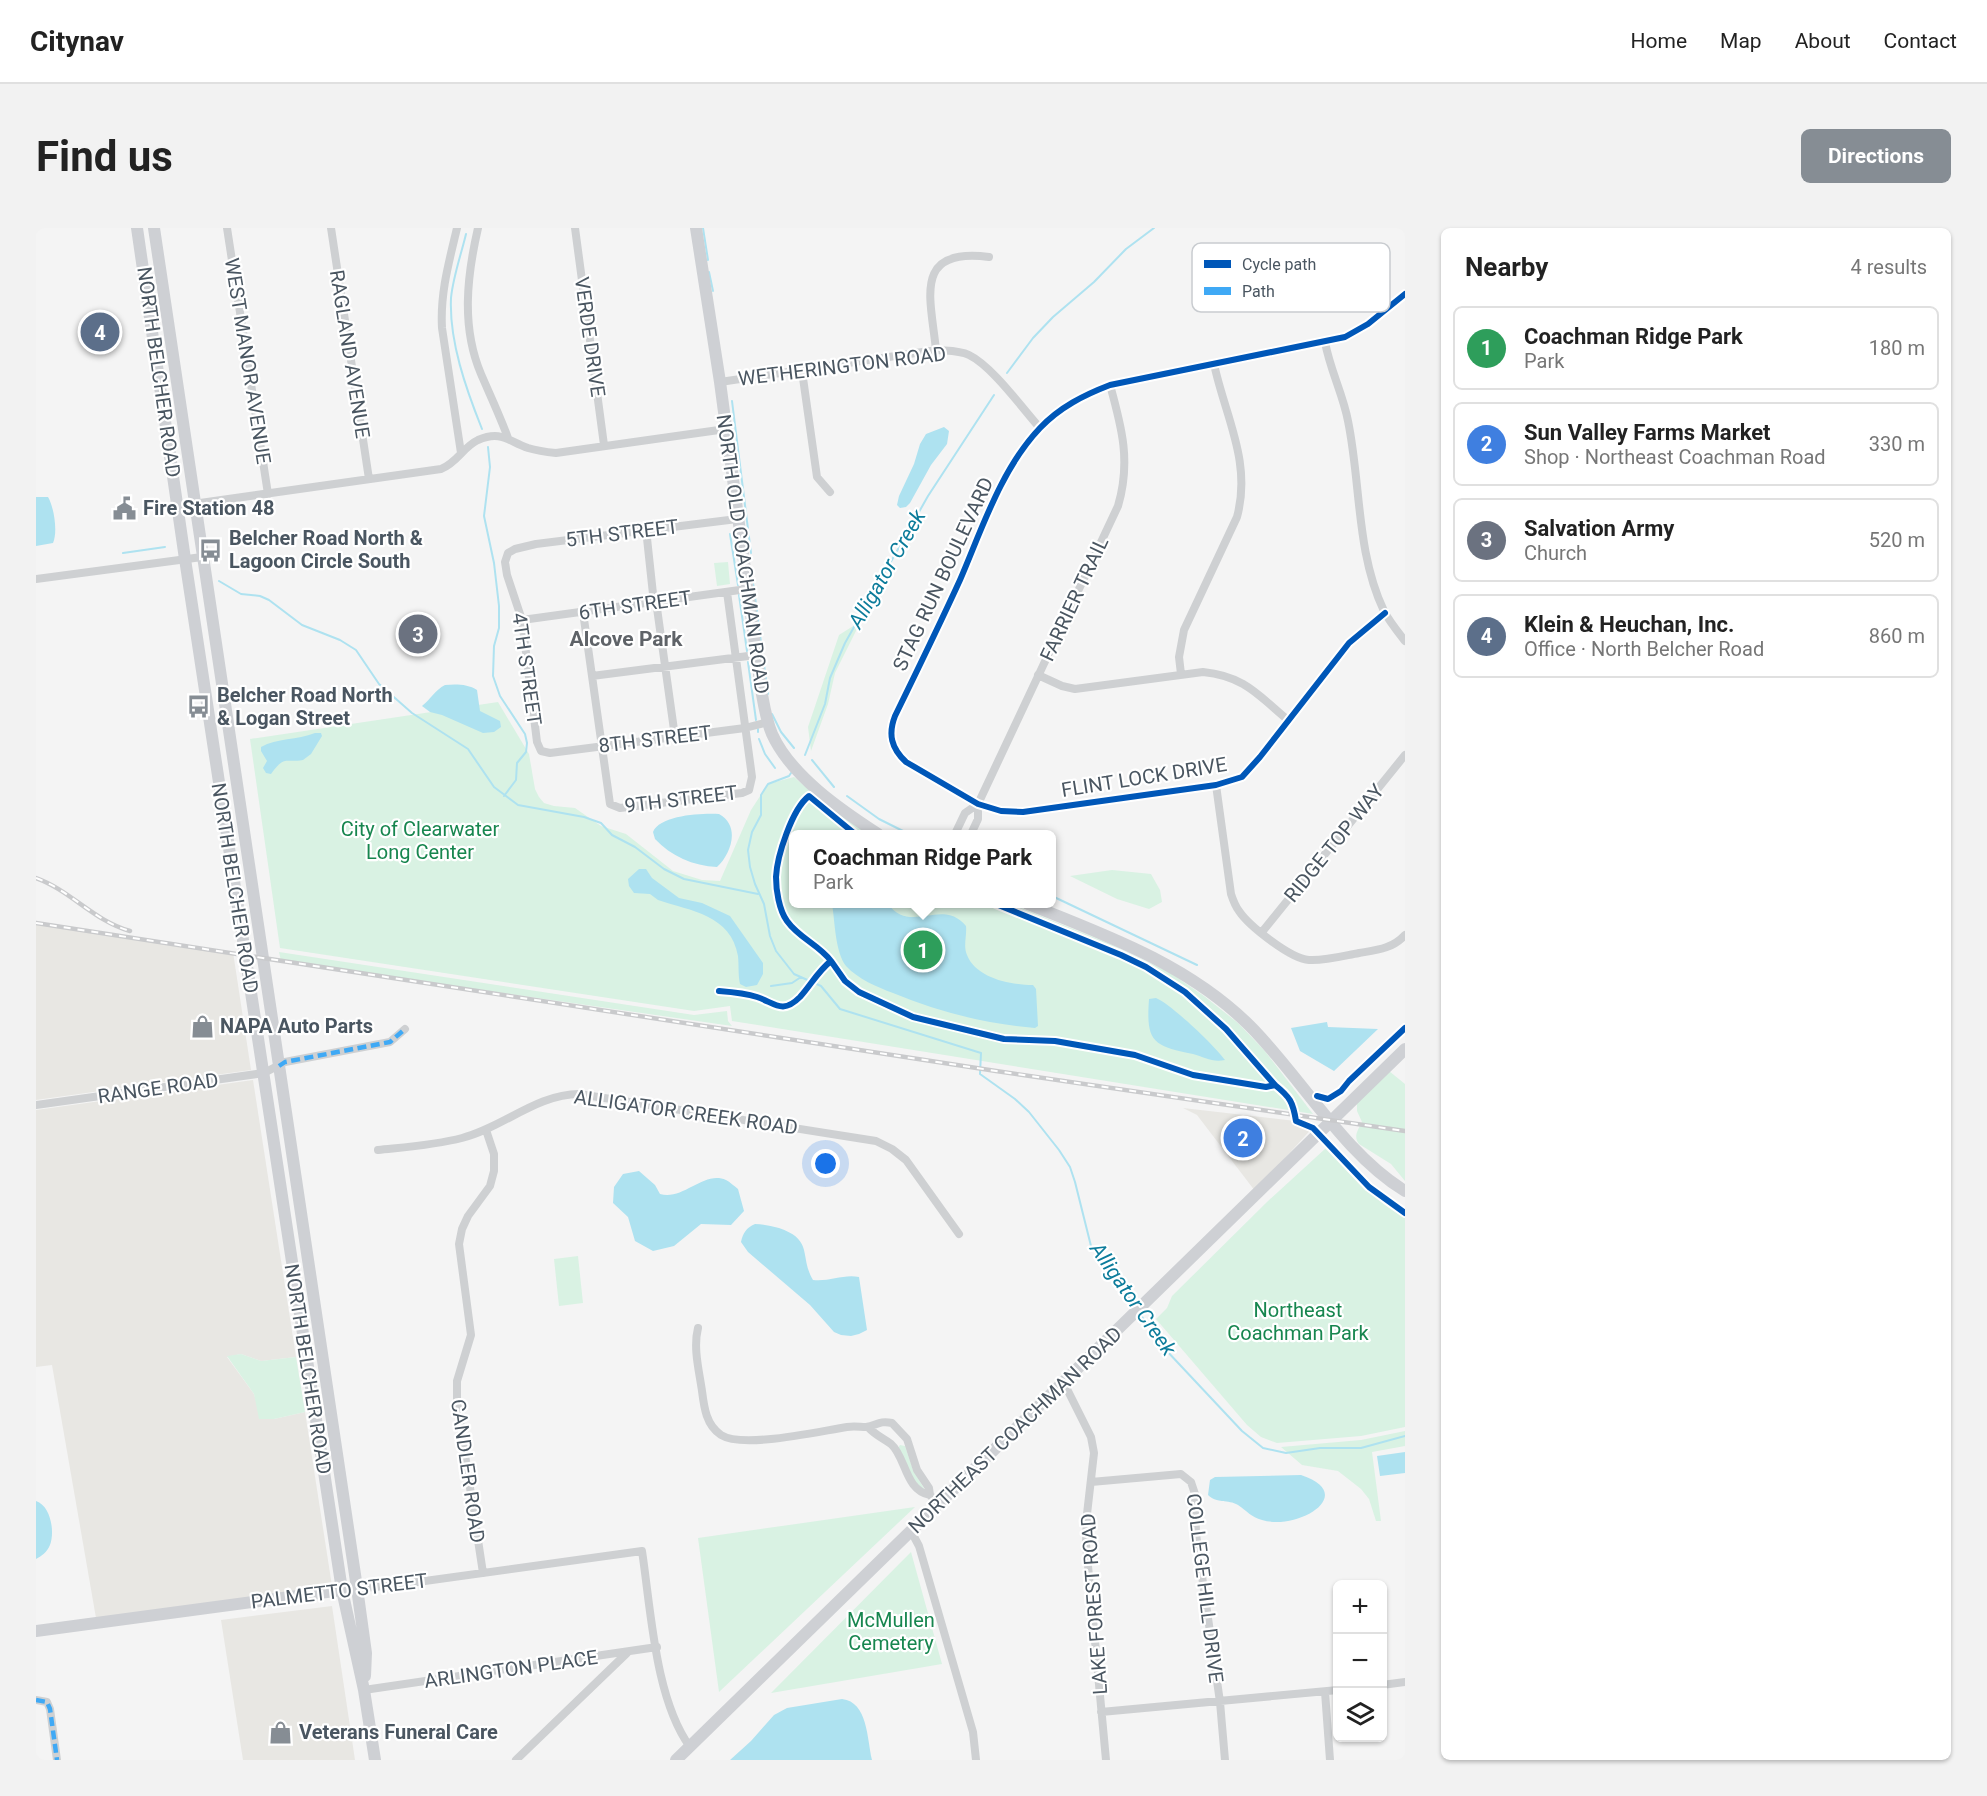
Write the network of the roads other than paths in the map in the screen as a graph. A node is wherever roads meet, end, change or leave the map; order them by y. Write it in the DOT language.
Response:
graph roads {
  1 [pos="138,228"];
  2 [pos="154,228"];
  3 [pos="227,228"];
  4 [pos="331,228"];
  5 [pos="457,228"];
  6 [pos="478,228"];
  7 [pos="575,228"];
  8 [pos="696,228"];
  9 [pos="989,257"];
  10 [pos="1405,294"];
  11 [pos="1390,306"];
  12 [pos="1383,312"];
  13 [pos="1325,342"];
  14 [pos="936,350"];
  15 [pos="1214,364"];
  16 [pos="802,371"];
  17 [pos="720,382"];
  18 [pos="1110,385"];
  19 [pos="1040,428"];
  20 [pos="726,429"];
  21 [pos="508,438"];
  22 [pos="604,445"];
  23 [pos="461,453"];
  24 [pos="369,479"];
  25 [pos="830,492"];
  26 [pos="268,494"];
  27 [pos="194,504"];
  28 [pos="179,506"];
  29 [pos="737,519"];
  30 [pos="646,529"];
  31 [pos="508,553"];
  32 [pos="202,557"];
  33 [pos="185,559"];
  34 [pos="36,579"];
  35 [pos="747,589"];
  36 [pos="727,592"];
  37 [pos="656,601"];
  38 [pos="583,612"];
  39 [pos="1384,613"];
  40 [pos="522,620"];
  41 [pos="1405,641"];
  42 [pos="756,655"];
  43 [pos="735,657"];
  44 [pos="665,666"];
  45 [pos="1181,674"];
  46 [pos="1038,675"];
  47 [pos="592,676"];
  48 [pos="1288,720"];
  49 [pos="768,722"];
  50 [pos="745,728"];
  51 [pos="675,737"];
  52 [pos="601,746"];
  53 [pos="541,751"];
  54 [pos="1405,755"];
  55 [pos="1216,785"];
  56 [pos="978,804"];
  57 [pos="872,830"];
  58 [pos="957,830"];
  59 [pos="973,830"];
  60 [pos="1040,908"];
  61 [pos="1262,932"];
  62 [pos="1405,935"];
  63 [pos="405,1029"];
  64 [pos="1405,1049"];
  65 [pos="279,1066"];
  66 [pos="264,1073"];
  67 [pos="36,1105"];
  68 [pos="1332,1122"];
  69 [pos="486,1130"];
  70 [pos="378,1150"];
  71 [pos="1405,1191"];
  72 [pos="959,1234"];
  73 [pos="698,1328"];
  74 [pos="1064,1383"];
  75 [pos="868,1427"];
  76 [pos="904,1435"];
  77 [pos="892,1445"];
  78 [pos="1091,1482"];
  79 [pos="930,1495"];
  80 [pos="939,1505"];
  81 [pos="911,1531"];
  82 [pos="483,1573"];
  83 [pos="357,1588"];
  84 [pos="342,1590"];
  85 [pos="36,1631"];
  86 [pos="657,1647"];
  87 [pos="627,1653"];
  88 [pos="1405,1682"];
  89 [pos="1387,1684"];
  90 [pos="364,1690"];
  91 [pos="1333,1691"];
  92 [pos="1325,1692"];
  93 [pos="36,1700"];
  94 [pos="1220,1702"];
  95 [pos="1101,1712"];
  96 [pos="690,1747"];
  97 [pos="57,1760"];
  98 [pos="375,1760"];
  99 [pos="516,1760"];
  100 [pos="676,1760"];
  101 [pos="976,1760"];
  102 [pos="1106,1760"];
  103 [pos="1225,1760"];
  104 [pos="1330,1760"];
  1 -- 28 [label="main road, NORTH BELCHER ROAD"];
  2 -- 27 [label="main road, NORTH BELCHER ROAD"];
  3 -- 26 [label="street, WEST MANOR AVENUE"];
  4 -- 24 [label="street, RAGLAND AVENUE"];
  5 -- 23 [label="street"];
  6 -- 21 [label="street"];
  7 -- 22 [label="street, VERDE DRIVE"];
  8 -- 17 [label="main road, NORTH OLD COACHMAN ROAD"];
  9 -- 14 [label="street"];
  10 -- 11 [label="street, STAG RUN BOULEVARD"];
  12 -- 13 [label="street, STAG RUN BOULEVARD"];
  13 -- 15 [label="street, STAG RUN BOULEVARD"];
  13 -- 39 [label="street"];
  14 -- 16 [label="street, WETHERINGTON ROAD"];
  14 -- 19 [label="street, WETHERINGTON ROAD"];
  15 -- 18 [label="street, STAG RUN BOULEVARD"];
  15 -- 45 [label="street"];
  16 -- 17 [label="street, WETHERINGTON ROAD"];
  16 -- 25 [label="street"];
  17 -- 20 [label="main road, NORTH OLD COACHMAN ROAD"];
  18 -- 19 [label="street, STAG RUN BOULEVARD"];
  18 -- 46 [label="street, FARRIER TRAIL"];
  19 -- 56 [label="street, STAG RUN BOULEVARD"];
  20 -- 22 [label="street"];
  20 -- 29 [label="main road, NORTH OLD COACHMAN ROAD"];
  21 -- 22 [label="street"];
  21 -- 23 [label="street"];
  23 -- 24 [label="street"];
  24 -- 26 [label="street"];
  26 -- 27 [label="street"];
  27 -- 28 [label="street"];
  27 -- 32 [label="main road, NORTH BELCHER ROAD"];
  28 -- 33 [label="main road, NORTH BELCHER ROAD"];
  29 -- 30 [label="street, 5TH STREET"];
  29 -- 35 [label="main road, NORTH OLD COACHMAN ROAD"];
  30 -- 31 [label="street, 5TH STREET"];
  30 -- 37 [label="street"];
  31 -- 40 [label="street, 4TH STREET"];
  32 -- 33 [label="street"];
  32 -- 65 [label="main road, NORTH BELCHER ROAD"];
  33 -- 34 [label="street"];
  33 -- 66 [label="main road, NORTH BELCHER ROAD"];
  35 -- 36 [label="street, 6TH STREET"];
  35 -- 42 [label="main road, NORTH OLD COACHMAN ROAD"];
  36 -- 37 [label="street, 6TH STREET"];
  36 -- 43 [label="street"];
  37 -- 38 [label="street, 6TH STREET"];
  37 -- 44 [label="street"];
  38 -- 40 [label="street, 6TH STREET"];
  38 -- 47 [label="street"];
  39 -- 41 [label="street"];
  39 -- 48 [label="street, FLINT LOCK DRIVE"];
  40 -- 53 [label="street, 4TH STREET"];
  42 -- 43 [label="street"];
  42 -- 49 [label="main road, NORTH OLD COACHMAN ROAD"];
  43 -- 44 [label="street"];
  43 -- 50 [label="street"];
  44 -- 47 [label="street"];
  44 -- 51 [label="street"];
  45 -- 46 [label="street"];
  45 -- 48 [label="street"];
  46 -- 56 [label="street, FARRIER TRAIL"];
  47 -- 52 [label="street"];
  48 -- 55 [label="street, FLINT LOCK DRIVE"];
  49 -- 50 [label="street, 8TH STREET"];
  49 -- 57 [label="main road, NORTH OLD COACHMAN ROAD"];
  50 -- 51 [label="street, 8TH STREET"];
  50 -- 52 [label="street, 9TH STREET"];
  51 -- 52 [label="street, 8TH STREET"];
  52 -- 53 [label="street, 8TH STREET"];
  54 -- 61 [label="street, RIDGE TOP WAY"];
  55 -- 56 [label="street, FLINT LOCK DRIVE"];
  55 -- 61 [label="street"];
  56 -- 58 [label="street, FARRIER TRAIL"];
  56 -- 59 [label="street, FARRIER TRAIL"];
  60 -- 68 [label="main road"];
  61 -- 62 [label="street"];
  63 -- 65 [label="street, RANGE ROAD"];
  64 -- 68 [label="main road, NORTHEAST COACHMAN ROAD"];
  65 -- 66 [label="street, RANGE ROAD"];
  65 -- 83 [label="main road, NORTH BELCHER ROAD"];
  66 -- 67 [label="street, RANGE ROAD"];
  66 -- 84 [label="main road, NORTH BELCHER ROAD"];
  68 -- 71 [label="main road"];
  68 -- 74 [label="main road, NORTHEAST COACHMAN ROAD"];
  69 -- 70 [label="street, ALLIGATOR CREEK ROAD"];
  69 -- 72 [label="street, ALLIGATOR CREEK ROAD"];
  69 -- 82 [label="street, CANDLER ROAD"];
  73 -- 75 [label="street"];
  74 -- 78 [label="street, LAKE FOREST ROAD"];
  74 -- 80 [label="main road, NORTHEAST COACHMAN ROAD"];
  75 -- 76 [label="street"];
  75 -- 77 [label="street"];
  76 -- 77 [label="street"];
  76 -- 79 [label="street"];
  77 -- 79 [label="street"];
  78 -- 94 [label="street, COLLEGE HILL DRIVE"];
  78 -- 95 [label="street, LAKE FOREST ROAD"];
  79 -- 80 [label="street"];
  80 -- 81 [label="main road, NORTHEAST COACHMAN ROAD"];
  81 -- 96 [label="main road, NORTHEAST COACHMAN ROAD"];
  81 -- 101 [label="street"];
  82 -- 83 [label="street, PALMETTO STREET"];
  82 -- 86 [label="street, PALMETTO STREET"];
  83 -- 84 [label="street, PALMETTO STREET"];
  83 -- 90 [label="main road, NORTH BELCHER ROAD"];
  84 -- 85 [label="main road, PALMETTO STREET"];
  84 -- 90 [label="main road, NORTH BELCHER ROAD"];
  86 -- 87 [label="street, ARLINGTON PLACE"];
  86 -- 96 [label="street"];
  87 -- 90 [label="street, ARLINGTON PLACE"];
  87 -- 99 [label="street"];
  88 -- 89 [label="street"];
  90 -- 98 [label="main road, NORTH BELCHER ROAD"];
  91 -- 92 [label="street"];
  92 -- 94 [label="street"];
  92 -- 104 [label="street"];
  93 -- 97 [label="street"];
  94 -- 95 [label="street"];
  94 -- 103 [label="street, COLLEGE HILL DRIVE"];
  95 -- 102 [label="street, LAKE FOREST ROAD"];
  96 -- 100 [label="main road, NORTHEAST COACHMAN ROAD"];
}
